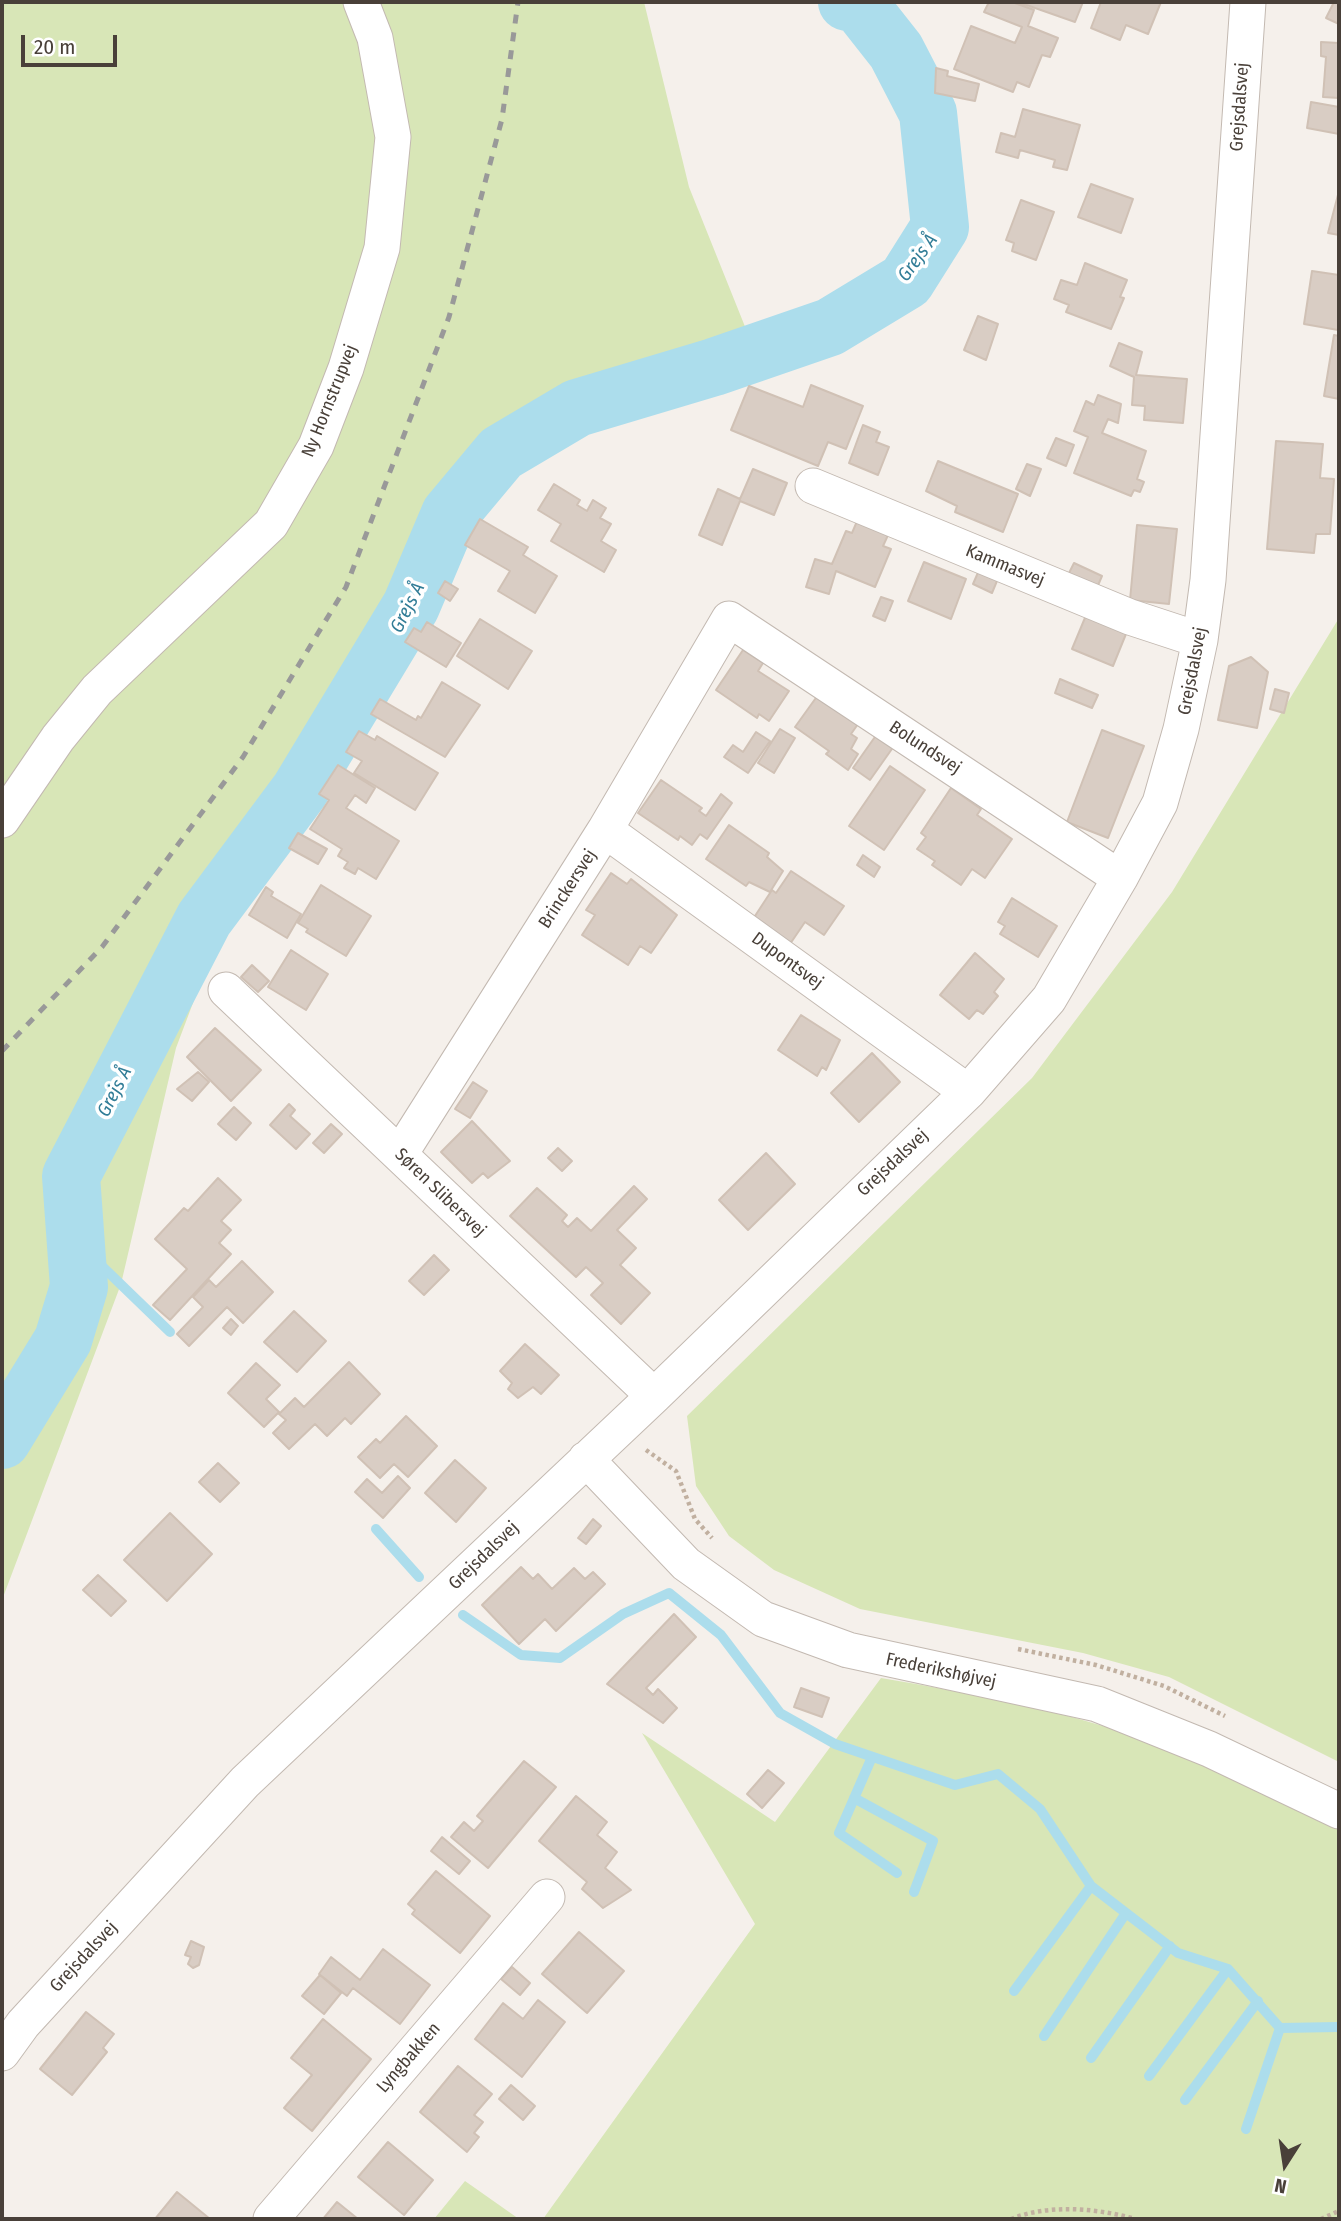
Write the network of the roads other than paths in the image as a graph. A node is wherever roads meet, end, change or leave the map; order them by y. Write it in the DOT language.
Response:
graph roads {
  1 [pos="360,2"];
  2 [pos="1248,2"];
  3 [pos="813,486"];
  4 [pos="729,619"];
  5 [pos="1200,639"];
  6 [pos="2,820"];
  7 [pos="605,830"];
  8 [pos="1121,878"];
  9 [pos="226,990"];
  10 [pos="968,1092"];
  11 [pos="400,1154"];
  12 [pos="653,1396"];
  13 [pos="586,1459"];
  14 [pos="1339,1811"];
  15 [pos="547,1897"];
  16 [pos="2,2053"];
  17 [pos="271,2219"];
  1 -- 6 [label="street, Ny Hornstrupvej"];
  2 -- 5 [label="street, Grejsdalsvej"];
  3 -- 5 [label="street, Kammasvej"];
  4 -- 7 [label="street, Brinckersvej"];
  4 -- 8 [label="street, Bolundsvej"];
  5 -- 8 [label="street, Grejsdalsvej"];
  7 -- 10 [label="street, Dupontsvej"];
  7 -- 11 [label="street, Brinckersvej"];
  8 -- 10 [label="street, Grejsdalsvej"];
  9 -- 11 [label="street, Søren Slibersvej"];
  10 -- 12 [label="street, Grejsdalsvej"];
  11 -- 12 [label="street, Søren Slibersvej"];
  12 -- 13 [label="street, Grejsdalsvej"];
  13 -- 14 [label="street, Frederikshøjvej"];
  13 -- 16 [label="street, Grejsdalsvej"];
  15 -- 17 [label="street, Lyngbakken"];
}
